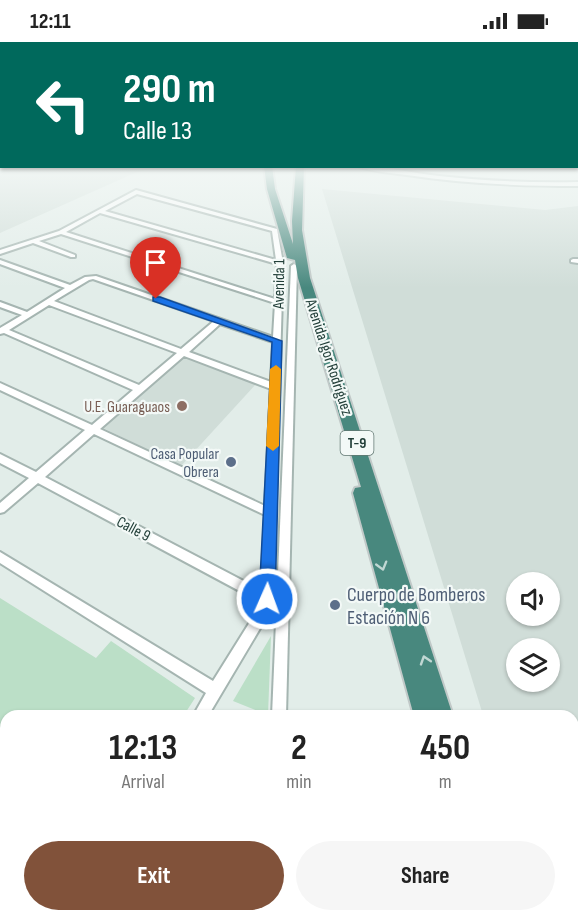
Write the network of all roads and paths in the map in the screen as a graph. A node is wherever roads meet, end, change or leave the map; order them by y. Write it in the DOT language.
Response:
graph roads {
  1 [pos="112,206"];
  2 [pos="187,206"];
  3 [pos="288,206"];
  4 [pos="293,206"];
  5 [pos="102,212"];
  6 [pos="61,232"];
  7 [pos="33,241"];
  8 [pos="0,252"];
  9 [pos="73,256"];
  10 [pos="0,262"];
  11 [pos="287,264"];
  12 [pos="71,288"];
  13 [pos="48,302"];
  14 [pos="278,302"];
  15 [pos="0,304"];
  16 [pos="27,315"];
  17 [pos="219,321"];
  18 [pos="1,331"];
  19 [pos="277,341"];
  20 [pos="182,352"];
  21 [pos="0,386"];
  22 [pos="275,387"];
  23 [pos="140,389"];
  24 [pos="92,430"];
  25 [pos="0,458"];
  26 [pos="37,477"];
  27 [pos="0,509"];
  28 [pos="270,513"];
  29 [pos="0,558"];
  30 [pos="267,599"];
  31 [pos="216,691"];
  32 [pos="204,710"];
  33 [pos="279,710"];
  34 [pos="424,710"];
  35 [pos="440,710"];
  1 -- 5 [label="street, Avenida 1"];
  2 -- 11 [label="street, Avenida 1"];
  3 -- 11 [label="highway, Avenida Igor Rodríguez / T-9"];
  35 -- 4 [label="highway, Avenida Igor Rodríguez / T-9, one-way"];
  5 -- 6 [label="street"];
  5 -- 11 [label="street"];
  6 -- 7 [label="street"];
  6 -- 14 [label="street"];
  7 -- 8 [label="street"];
  7 -- 9 [label="street"];
  10 -- 12 [label="street"];
  11 -- 14 [label="street, Avenida 1"];
  11 -- 33 [label="street"];
  11 -- 34 [label="highway, Avenida Igor Rodríguez / T-9, one-way"];
  12 -- 13 [label="street"];
  12 -- 17 [label="street"];
  13 -- 16 [label="street"];
  13 -- 20 [label="street"];
  14 -- 19 [label="street, Avenida 1"];
  15 -- 16 [label="street"];
  16 -- 18 [label="street"];
  17 -- 19 [label="street"];
  17 -- 20 [label="street"];
  18 -- 23 [label="street"];
  19 -- 22 [label="street, Avenida 1"];
  20 -- 22 [label="street"];
  20 -- 23 [label="street"];
  21 -- 24 [label="street"];
  22 -- 28 [label="street, Avenida 1"];
  23 -- 24 [label="street"];
  24 -- 26 [label="street"];
  24 -- 28 [label="street"];
  25 -- 26 [label="street, Calle 9"];
  26 -- 27 [label="street"];
  26 -- 30 [label="street, Calle 9"];
  28 -- 30 [label="street, Avenida 1"];
  29 -- 31 [label="street"];
  30 -- 31 [label="street, Avenida 1"];
  31 -- 32 [label="street, Avenida 1"];
}
